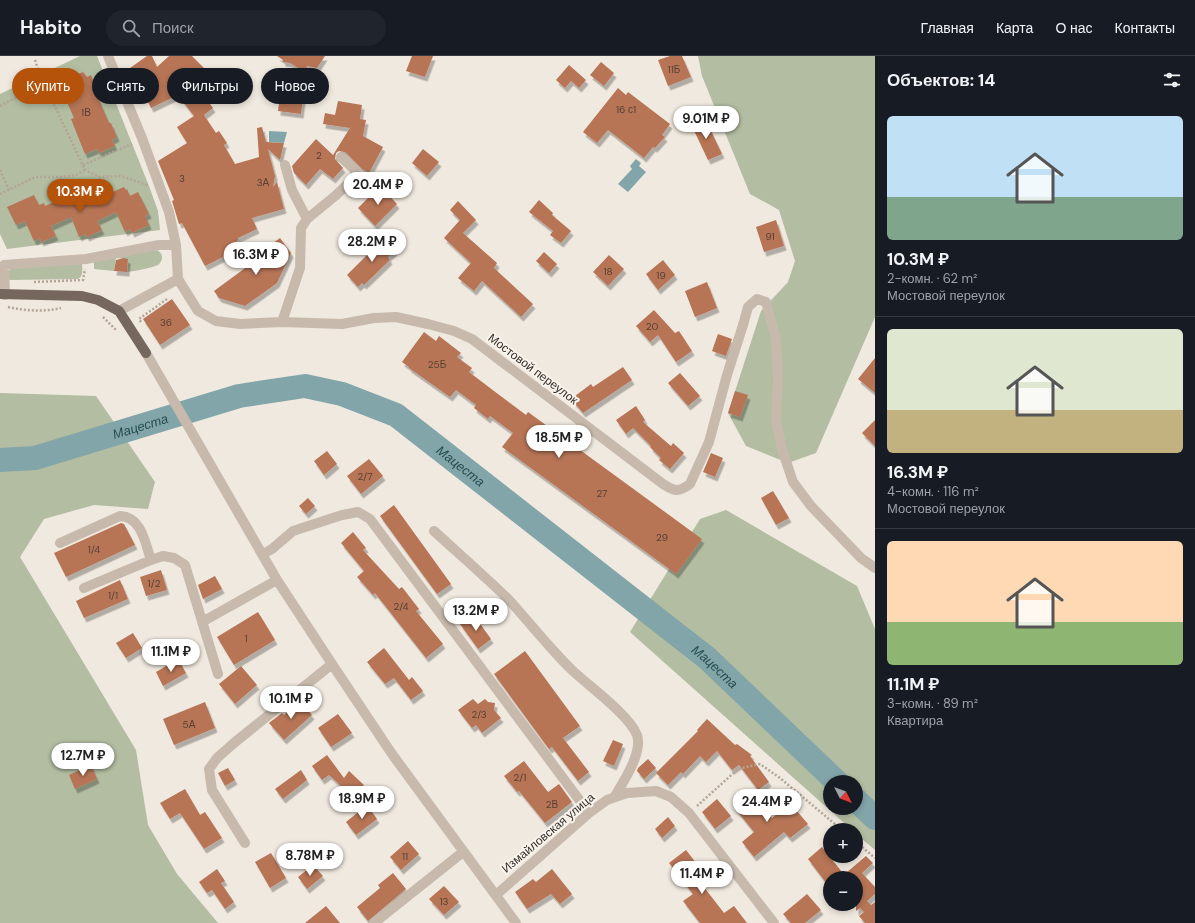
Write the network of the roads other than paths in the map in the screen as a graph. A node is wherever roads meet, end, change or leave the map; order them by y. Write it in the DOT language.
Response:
graph roads {
  1 [pos="108,56"];
  2 [pos="341,157"];
  3 [pos="285,165"];
  4 [pos="307,219"];
  5 [pos="176,245"];
  6 [pos="178,279"];
  7 [pos="2,295"];
  8 [pos="119,311"];
  9 [pos="282,322"];
  10 [pos="146,353"];
  11 [pos="434,531"];
  12 [pos="60,543"];
  13 [pos="263,554"];
  14 [pos="151,560"];
  15 [pos="875,568"];
  16 [pos="277,580"];
  17 [pos="84,588"];
  18 [pos="202,622"];
  19 [pos="332,664"];
  20 [pos="218,674"];
  21 [pos="615,796"];
  22 [pos="589,813"];
  23 [pos="245,843"];
  24 [pos="463,852"];
  25 [pos="496,895"];
  26 [pos="374,923"];
  27 [pos="516,923"];
  28 [pos="774,923"];
  1 -- 5 [label="street, Мостовой переулок"];
  2 -- 4 [label="street"];
  3 -- 4 [label="street"];
  4 -- 9 [label="street"];
  5 -- 6 [label="street, Мостовой переулок"];
  5 -- 7 [label="street"];
  6 -- 8 [label="street"];
  6 -- 9 [label="street, Мостовой переулок"];
  7 -- 8 [label="main road"];
  8 -- 10 [label="main road"];
  9 -- 15 [label="street, Мостовой переулок"];
  10 -- 13 [label="street"];
  11 -- 21 [label="street"];
  12 -- 14 [label="street"];
  13 -- 16 [label="street"];
  13 -- 22 [label="street"];
  14 -- 17 [label="street"];
  14 -- 18 [label="street"];
  16 -- 18 [label="street"];
  16 -- 19 [label="street"];
  18 -- 20 [label="street"];
  19 -- 23 [label="street"];
  19 -- 24 [label="street"];
  21 -- 22 [label="street, Измайловская улица"];
  21 -- 28 [label="street, Измайловская улица"];
  22 -- 25 [label="street, Измайловская улица"];
  24 -- 25 [label="street"];
  24 -- 26 [label="street"];
  25 -- 27 [label="street"];
}
